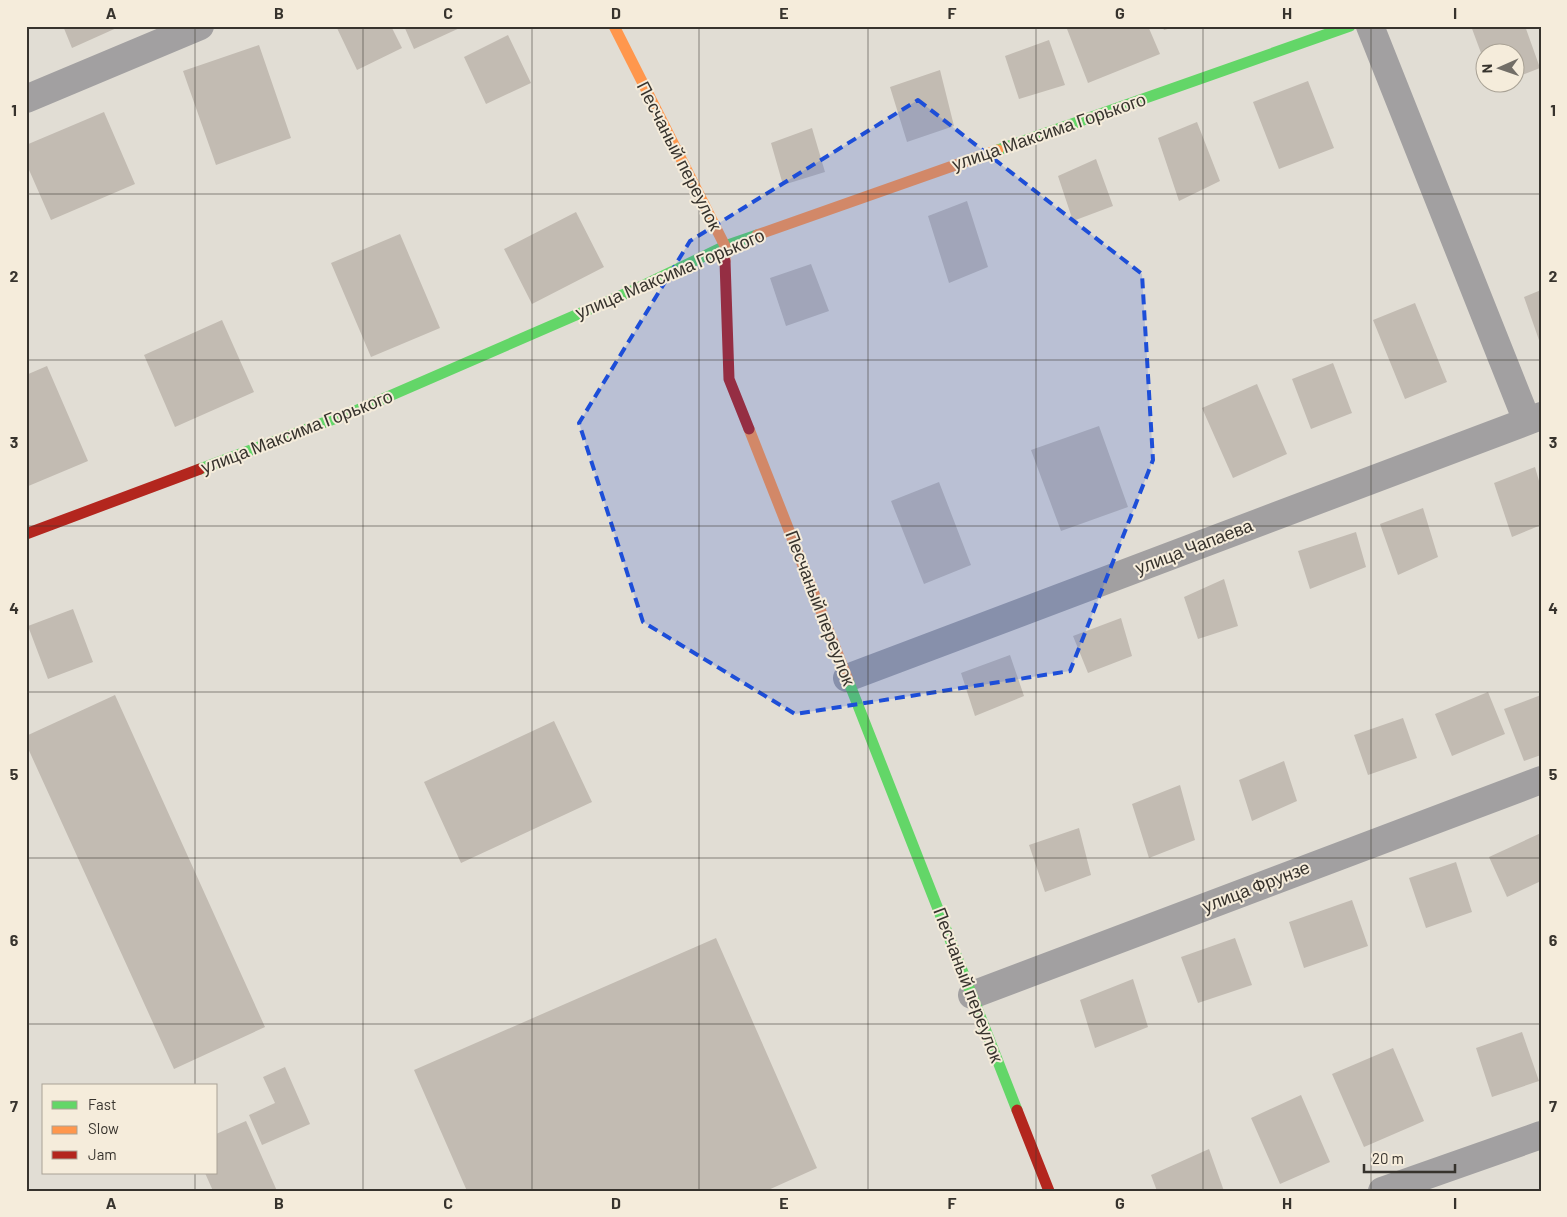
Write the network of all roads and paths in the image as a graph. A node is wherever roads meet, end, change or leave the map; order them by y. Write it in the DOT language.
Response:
graph roads {
  1 [pos="200,26"];
  2 [pos="614,26"];
  3 [pos="1350,26"];
  4 [pos="1370,26"];
  5 [pos="26,99"];
  6 [pos="725,246"];
  7 [pos="1534,418"];
  8 [pos="26,534"];
  9 [pos="847,678"];
  10 [pos="1541,780"];
  11 [pos="972,995"];
  12 [pos="1541,1135"];
  13 [pos="1049,1191"];
  14 [pos="1382,1191"];
  1 -- 5 [label="street"];
  2 -- 6 [label="street, Песчаный переулок"];
  3 -- 6 [label="street, улица Максима Горького"];
  4 -- 7 [label="street"];
  6 -- 8 [label="street, улица Максима Горького"];
  6 -- 9 [label="street, Песчаный переулок"];
  7 -- 9 [label="street, улица Чапаева"];
  9 -- 11 [label="street, Песчаный переулок"];
  10 -- 11 [label="street, улица Фрунзе"];
  11 -- 13 [label="street, Песчаный переулок"];
  12 -- 14 [label="street"];
}
